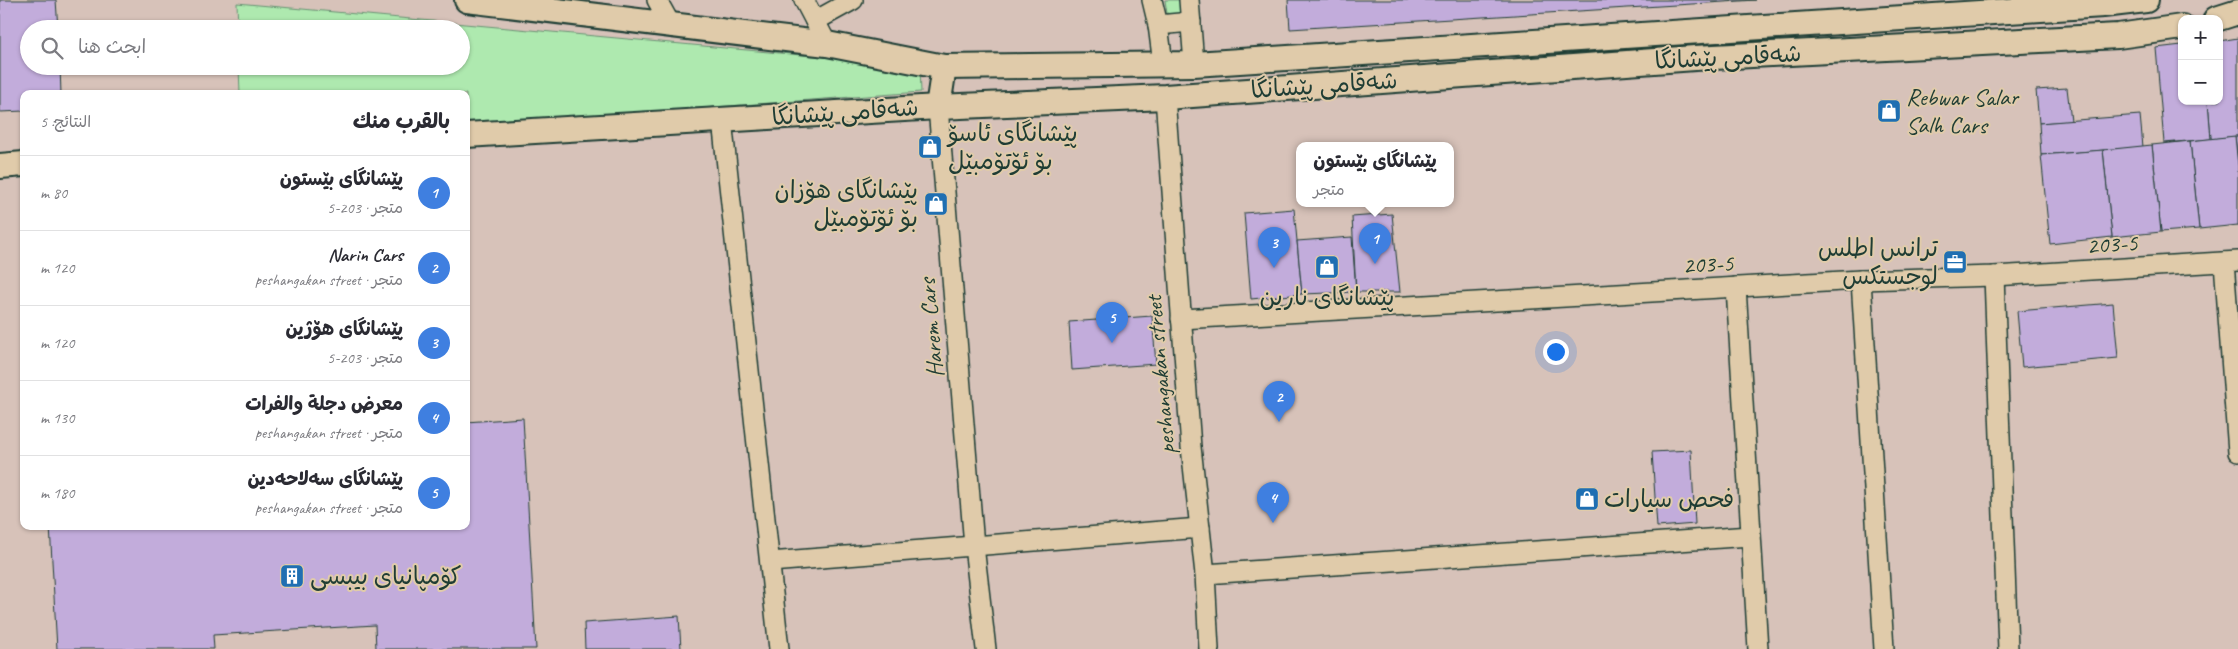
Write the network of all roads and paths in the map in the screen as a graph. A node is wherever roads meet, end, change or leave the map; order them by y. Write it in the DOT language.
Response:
graph roads {
  1 [pos="466,0"];
  2 [pos="657,0"];
  3 [pos="804,0"];
  4 [pos="853,0"];
  5 [pos="1152,0"];
  6 [pos="1189,0"];
  7 [pos="2146,0"];
  8 [pos="2039,5"];
  9 [pos="2103,5"];
  10 [pos="2238,12"];
  11 [pos="2223,17"];
  12 [pos="815,21"];
  13 [pos="1192,22"];
  14 [pos="1158,25"];
  15 [pos="672,27"];
  16 [pos="2178,28"];
  17 [pos="1692,30"];
  18 [pos="2106,37"];
  19 [pos="827,44"];
  20 [pos="1695,58"];
  21 [pos="1163,64"];
  22 [pos="1194,64"];
  23 [pos="944,67"];
  24 [pos="1165,97"];
  25 [pos="938,107"];
  26 [pos="722,120"];
  27 [pos="470,136"];
  28 [pos="20,164"];
  29 [pos="0,166"];
  30 [pos="2231,261"];
  31 [pos="1994,276"];
  32 [pos="1861,280"];
  33 [pos="1736,287"];
  34 [pos="1180,319"];
  35 [pos="2238,452"];
  36 [pos="1200,528"];
  37 [pos="1750,536"];
  38 [pos="974,546"];
  39 [pos="770,562"];
  40 [pos="1205,574"];
  41 [pos="779,649"];
  42 [pos="986,649"];
  43 [pos="1209,649"];
  44 [pos="1758,649"];
  45 [pos="1884,649"];
  46 [pos="2008,649"];
  1 -- 15 [label="main road, شەقامی پێشانگا"];
  2 -- 15 [label="street"];
  3 -- 12 [label="street"];
  4 -- 12 [label="street"];
  5 -- 14 [label="street"];
  6 -- 13 [label="street"];
  7 -- 9 [label="main road, شەقامی پێشانگا"];
  8 -- 9 [label="main road, شەقامی پێشانگا"];
  8 -- 17 [label="main road, شەقامی پێشانگا"];
  9 -- 18 [label="main road"];
  10 -- 11 [label="main road"];
  12 -- 19 [label="street"];
  13 -- 14 [label="street"];
  13 -- 22 [label="street"];
  14 -- 21 [label="street"];
  15 -- 19 [label="main road, شەقامی پێشانگا"];
  16 -- 18 [label="main road, شەقامی پێشانگا"];
  17 -- 20 [label="main road"];
  17 -- 22 [label="main road, شەقامی پێشانگا"];
  18 -- 20 [label="main road, شەقامی پێشانگا"];
  19 -- 23 [label="main road, شەقامی پێشانگا"];
  20 -- 24 [label="main road, شەقامی پێشانگا"];
  21 -- 22 [label="main road, شەقامی پێشانگا"];
  21 -- 23 [label="main road, شەقامی پێشانگا"];
  23 -- 25 [label="main road"];
  24 -- 25 [label="main road, شەقامی پێشانگا"];
  24 -- 34 [label="street, peshangakan street"];
  25 -- 26 [label="main road, شەقامی پێشانگا"];
  25 -- 38 [label="street, Harem Cars"];
  26 -- 27 [label="main road, شەقامی پێشانگا"];
  26 -- 39 [label="street"];
  28 -- 29 [label="main road"];
  30 -- 31 [label="street, 203-5"];
  30 -- 35 [label="street"];
  31 -- 32 [label="street, 203-5"];
  31 -- 46 [label="street"];
  32 -- 33 [label="street, 203-5"];
  32 -- 45 [label="street"];
  33 -- 34 [label="street, 203-5"];
  33 -- 37 [label="street"];
  34 -- 36 [label="street, peshangakan street"];
  36 -- 38 [label="street"];
  36 -- 40 [label="street, peshangakan street"];
  37 -- 40 [label="street"];
  37 -- 44 [label="street"];
  38 -- 39 [label="street"];
  38 -- 42 [label="street, Harem Cars"];
  39 -- 41 [label="street"];
  40 -- 43 [label="street, peshangakan street"];
}
